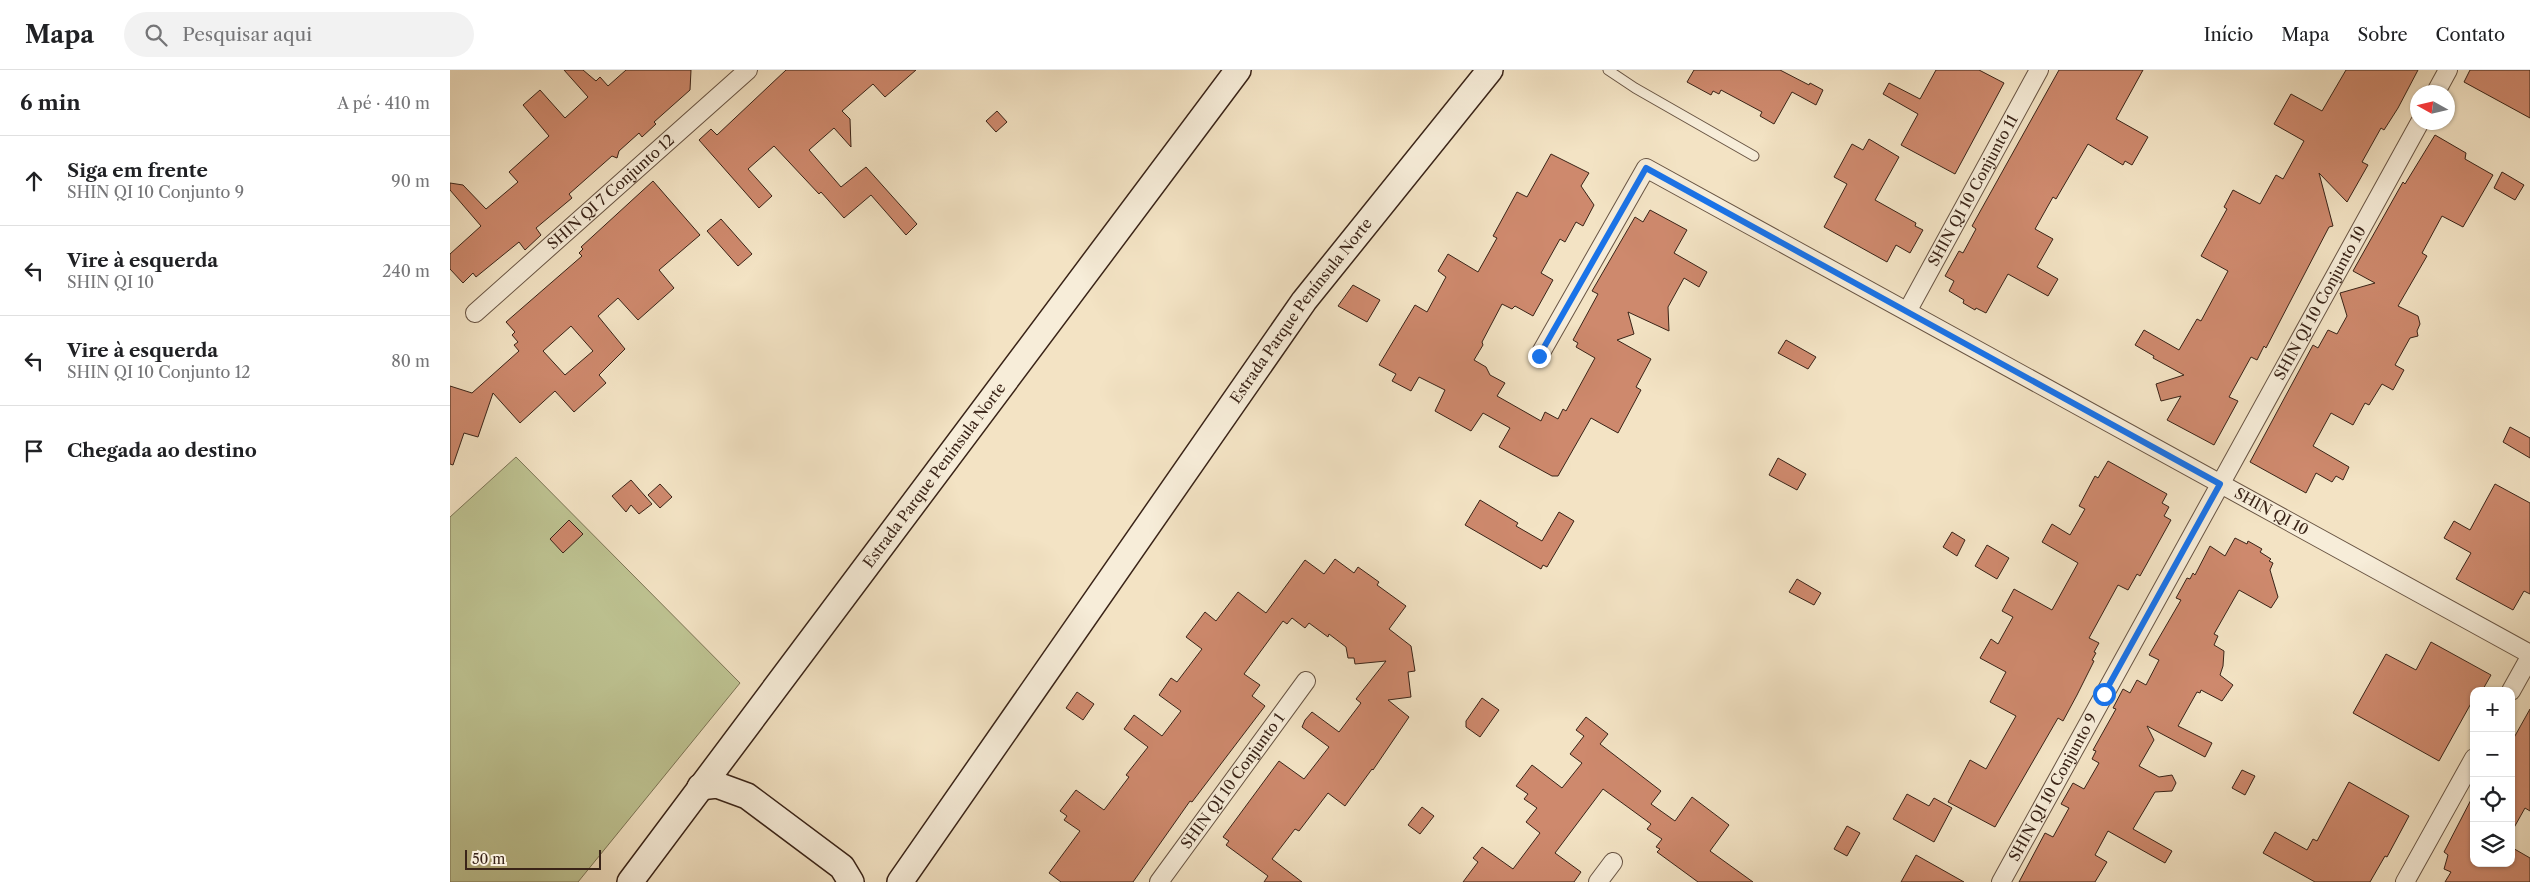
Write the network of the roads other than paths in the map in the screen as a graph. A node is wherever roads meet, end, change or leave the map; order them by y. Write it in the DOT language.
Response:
graph roads {
  1 [pos="748,70"];
  2 [pos="1238,70"];
  3 [pos="1491,70"];
  4 [pos="1608,70"];
  5 [pos="2039,70"];
  6 [pos="2448,70"];
  7 [pos="2440,85"];
  8 [pos="2416,130"];
  9 [pos="1754,156"];
  10 [pos="1908,310"];
  11 [pos="475,313"];
  12 [pos="1539,356"];
  13 [pos="2220,484"];
  14 [pos="2530,655"];
  15 [pos="1306,681"];
  16 [pos="2513,687"];
  17 [pos="2470,765"];
  18 [pos="700,787"];
  19 [pos="1613,862"];
  20 [pos="630,882"];
  21 [pos="851,882"];
  22 [pos="900,882"];
  23 [pos="1158,882"];
  24 [pos="1598,882"];
  25 [pos="2001,882"];
  26 [pos="2405,882"];
  1 -- 11 [label="street, SHIN QI 7 Conjunto 12"];
  2 -- 18 [label="main road, Estrada Parque Península Norte"];
  3 -- 22 [label="main road, Estrada Parque Península Norte"];
  4 -- 9 [label="lane"];
  5 -- 10 [label="street, SHIN QI 10 Conjunto 11"];
  6 -- 7 [label="street"];
  8 -- 13 [label="street, SHIN QI 10 Conjunto 10"];
  10 -- 12 [label="street, SHIN QI 10"];
  10 -- 13 [label="street, SHIN QI 10"];
  13 -- 14 [label="street, SHIN QI 10"];
  13 -- 25 [label="street, SHIN QI 10 Conjunto 9"];
  14 -- 16 [label="street"];
  15 -- 23 [label="street, SHIN QI 10 Conjunto 1"];
  17 -- 26 [label="street"];
  18 -- 20 [label="main road, Estrada Parque Península Norte"];
  18 -- 21 [label="main road"];
  19 -- 24 [label="street"];
}
